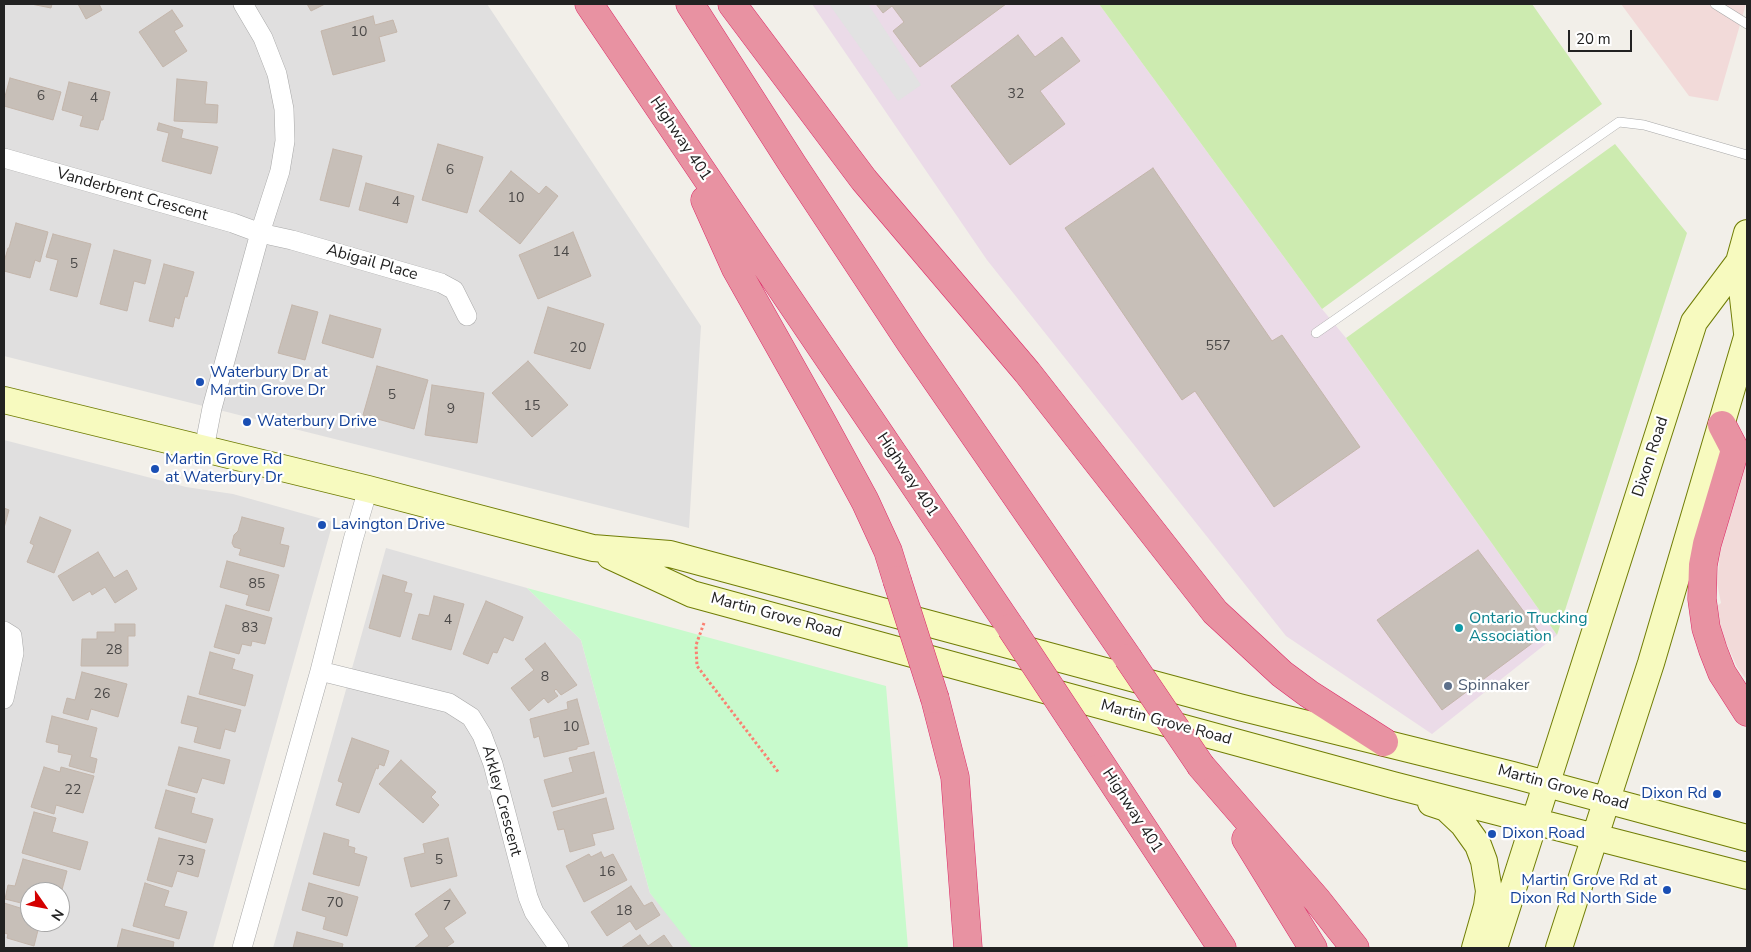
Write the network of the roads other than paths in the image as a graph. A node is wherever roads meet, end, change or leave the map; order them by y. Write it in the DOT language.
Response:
graph roads {
  1 [pos="244,4"];
  2 [pos="588,4"];
  3 [pos="690,4"];
  4 [pos="732,4"];
  5 [pos="1718,4"];
  6 [pos="1747,24"];
  7 [pos="674,130"];
  8 [pos="1747,155"];
  9 [pos="4,158"];
  10 [pos="1747,232"];
  11 [pos="260,233"];
  12 [pos="1739,262"];
  13 [pos="467,316"];
  14 [pos="1747,324"];
  15 [pos="1316,333"];
  16 [pos="1742,372"];
  17 [pos="4,400"];
  18 [pos="1722,425"];
  19 [pos="204,449"];
  20 [pos="368,489"];
  21 [pos="593,548"];
  22 [pos="4,631"];
  23 [pos="320,670"];
  24 [pos="4,699"];
  25 [pos="1747,712"];
  26 [pos="1384,742"];
  27 [pos="1201,766"];
  28 [pos="1547,784"];
  29 [pos="1394,785"];
  30 [pos="1607,800"];
  31 [pos="1534,822"];
  32 [pos="1595,837"];
  33 [pos="1747,838"];
  34 [pos="1747,876"];
  35 [pos="242,948"];
  36 [pos="559,948"];
  37 [pos="968,948"];
  38 [pos="1222,948"];
  39 [pos="1313,948"];
  40 [pos="1355,948"];
  41 [pos="1475,948"];
  42 [pos="1494,948"];
  43 [pos="1559,948"];
  1 -- 11 [label="street"];
  2 -- 7 [label="highway, Highway 401"];
  3 -- 27 [label="highway, bridge"];
  4 -- 26 [label="highway"];
  5 -- 6 [label="lane"];
  7 -- 37 [label="highway, bridge"];
  7 -- 38 [label="highway, Highway 401, bridge"];
  8 -- 15 [label="lane"];
  9 -- 11 [label="street, Vanderbrent Crescent"];
  10 -- 12 [label="main road, Dixon Road"];
  11 -- 13 [label="street, Abigail Place"];
  11 -- 19 [label="street"];
  12 -- 14 [label="main road, Dixon Road"];
  12 -- 28 [label="main road, Dixon Road"];
  14 -- 16 [label="main road, Dixon Road"];
  16 -- 18 [label="main road, Dixon Road"];
  17 -- 19 [label="main road, Martin Grove Road"];
  18 -- 25 [label="highway"];
  18 -- 30 [label="main road, Dixon Road"];
  19 -- 20 [label="main road, Martin Grove Road"];
  20 -- 21 [label="main road, Martin Grove Road"];
  20 -- 23 [label="street"];
  21 -- 26 [label="main road, Martin Grove Road"];
  21 -- 29 [label="main road, Martin Grove Road"];
  22 -- 24 [label="street"];
  23 -- 35 [label="street"];
  23 -- 36 [label="street, Arkley Crescent"];
  26 -- 28 [label="main road, Martin Grove Road"];
  27 -- 39 [label="highway"];
  27 -- 40 [label="highway"];
  28 -- 30 [label="main road, Martin Grove Road"];
  28 -- 31 [label="main road, Dixon Road"];
  29 -- 31 [label="main road, Martin Grove Road"];
  29 -- 41 [label="main road"];
  30 -- 32 [label="main road, Dixon Road"];
  30 -- 33 [label="main road, Martin Grove Road"];
  31 -- 32 [label="main road, Martin Grove Road"];
  31 -- 42 [label="main road, Dixon Road"];
  32 -- 34 [label="main road, Martin Grove Road"];
  32 -- 43 [label="main road, Dixon Road"];
}
